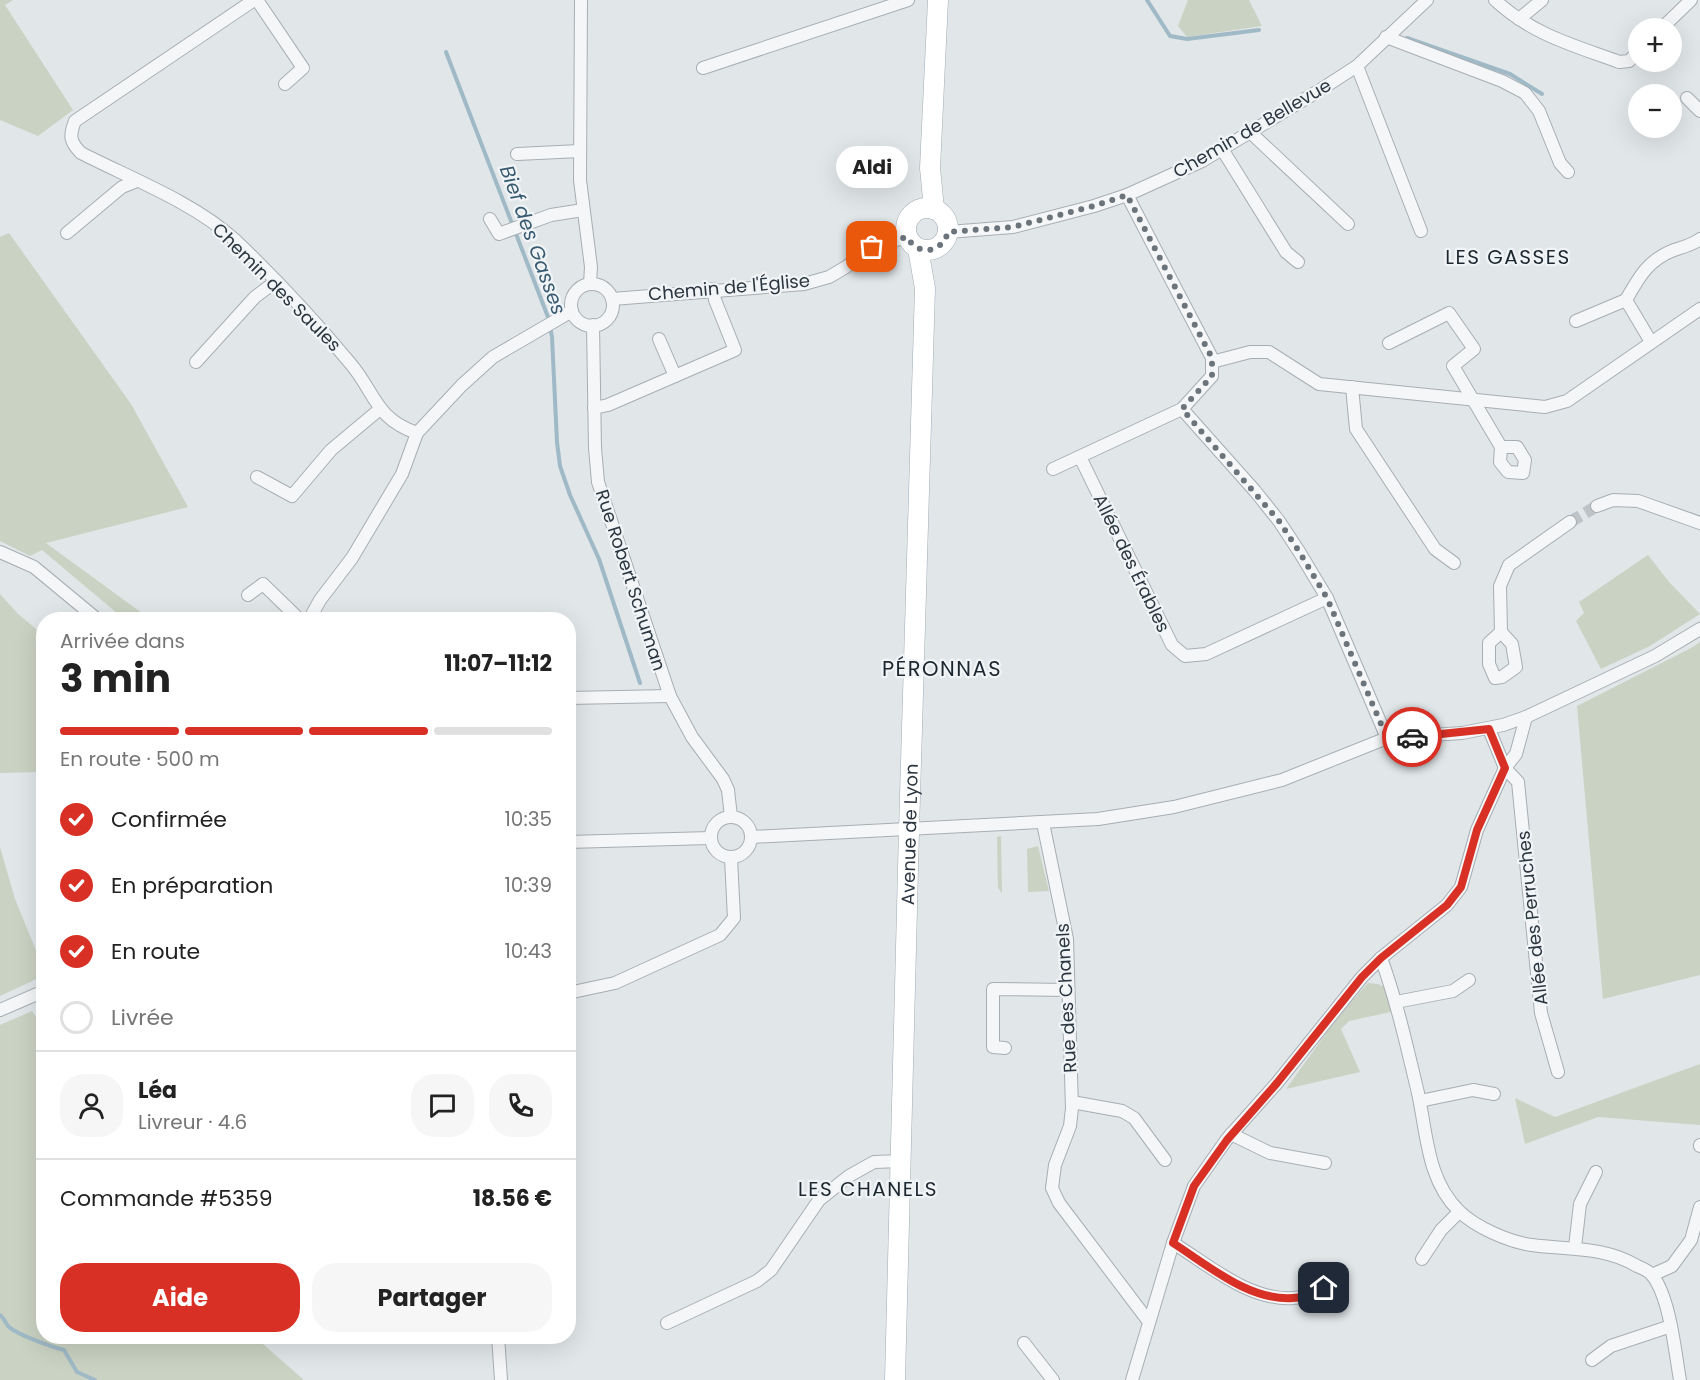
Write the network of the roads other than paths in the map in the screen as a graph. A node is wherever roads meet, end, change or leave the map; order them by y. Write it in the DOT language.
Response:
graph roads {
  1 [pos="256,0"];
  2 [pos="581,0"];
  3 [pos="908,0"];
  4 [pos="938,0"];
  5 [pos="1427,0"];
  6 [pos="1495,0"];
  7 [pos="1542,0"];
  8 [pos="1691,0"];
  9 [pos="1672,18"];
  10 [pos="1518,20"];
  11 [pos="1386,37"];
  12 [pos="1628,61"];
  13 [pos="1357,66"];
  14 [pos="703,68"];
  15 [pos="285,84"];
  16 [pos="1687,98"];
  17 [pos="1700,111"];
  18 [pos="1250,132"];
  19 [pos="1222,149"];
  20 [pos="580,151"];
  21 [pos="517,154"];
  22 [pos="1568,172"];
  23 [pos="137,181"];
  24 [pos="1127,195"];
  25 [pos="583,210"];
  26 [pos="925,210"];
  27 [pos="490,219"];
  28 [pos="1348,224"];
  29 [pos="1421,231"];
  30 [pos="948,232"];
  31 [pos="67,233"];
  32 [pos="1700,239"];
  33 [pos="919,245"];
  34 [pos="1298,262"];
  35 [pos="275,282"];
  36 [pos="590,284"];
  37 [pos="713,289"];
  38 [pos="612,299"];
  39 [pos="1626,300"];
  40 [pos="1700,309"];
  41 [pos="572,311"];
  42 [pos="1576,321"];
  43 [pos="593,325"];
  44 [pos="658,339"];
  45 [pos="1651,342"];
  46 [pos="1389,343"];
  47 [pos="196,362"];
  48 [pos="1212,362"];
  49 [pos="675,376"];
  50 [pos="1352,387"];
  51 [pos="1473,400"];
  52 [pos="594,408"];
  53 [pos="380,409"];
  54 [pos="1182,409"];
  55 [pos="417,433"];
  56 [pos="1501,447"];
  57 [pos="1080,457"];
  58 [pos="1053,469"];
  59 [pos="257,477"];
  60 [pos="1597,506"];
  61 [pos="1570,522"];
  62 [pos="1700,523"];
  63 [pos="0,552"];
  64 [pos="1454,563"];
  65 [pos="248,595"];
  66 [pos="1327,598"];
  67 [pos="88,612"];
  68 [pos="292,612"];
  69 [pos="313,612"];
  70 [pos="1700,629"];
  71 [pos="1501,632"];
  72 [pos="670,696"];
  73 [pos="576,698"];
  74 [pos="1527,717"];
  75 [pos="1489,729"];
  76 [pos="1387,738"];
  77 [pos="1505,768"];
  78 [pos="731,817"];
  79 [pos="1043,823"];
  80 [pos="909,831"];
  81 [pos="751,837"];
  82 [pos="710,838"];
  83 [pos="576,842"];
  84 [pos="731,858"];
  85 [pos="1381,958"];
  86 [pos="1469,980"];
  87 [pos="1068,990"];
  88 [pos="576,991"];
  89 [pos="36,995"];
  90 [pos="1396,1002"];
  91 [pos="0,1011"];
  92 [pos="1005,1048"];
  93 [pos="1558,1072"];
  94 [pos="1494,1094"];
  95 [pos="1420,1101"];
  96 [pos="1072,1102"];
  97 [pos="1232,1134"];
  98 [pos="1165,1160"];
  99 [pos="901,1161"];
  100 [pos="1325,1163"];
  101 [pos="1596,1172"];
  102 [pos="1700,1207"];
  103 [pos="1459,1212"];
  104 [pos="1173,1243"];
  105 [pos="1575,1247"];
  106 [pos="1422,1259"];
  107 [pos="1652,1275"];
  108 [pos="1324,1288"];
  109 [pos="1149,1322"];
  110 [pos="667,1323"];
  111 [pos="1671,1326"];
  112 [pos="1024,1343"];
  113 [pos="499,1344"];
  114 [pos="1592,1359"];
  115 [pos="501,1380"];
  116 [pos="896,1380"];
  117 [pos="1053,1380"];
  118 [pos="1132,1380"];
  119 [pos="1680,1380"];
  1 -- 15 [label="street"];
  1 -- 23 [label="street, Chemin des Saules"];
  2 -- 20 [label="street"];
  3 -- 14 [label="street"];
  4 -- 26 [label="main road"];
  5 -- 11 [label="street, Chemin de Bellevue"];
  6 -- 10 [label="street"];
  7 -- 10 [label="street"];
  8 -- 9 [label="street"];
  10 -- 12 [label="street"];
  11 -- 13 [label="street, Chemin de Bellevue"];
  11 -- 22 [label="street"];
  13 -- 18 [label="street, Chemin de Bellevue"];
  13 -- 29 [label="street"];
  16 -- 17 [label="street"];
  18 -- 19 [label="street, Chemin de Bellevue"];
  18 -- 28 [label="street"];
  19 -- 24 [label="street, Chemin de Bellevue"];
  19 -- 34 [label="street"];
  20 -- 21 [label="street"];
  20 -- 25 [label="street"];
  23 -- 31 [label="street"];
  23 -- 35 [label="street, Chemin des Saules"];
  24 -- 30 [label="street, Chemin de Bellevue"];
  24 -- 48 [label="street"];
  25 -- 27 [label="street"];
  25 -- 36 [label="street"];
  26 -- 30 [label="main road"];
  26 -- 33 [label="main road"];
  30 -- 33 [label="main road"];
  32 -- 39 [label="street"];
  33 -- 37 [label="street, Chemin de l'Église"];
  33 -- 80 [label="main road, Avenue de Lyon"];
  35 -- 47 [label="street"];
  35 -- 53 [label="street, Chemin des Saules"];
  36 -- 38 [label="street"];
  36 -- 41 [label="street"];
  37 -- 38 [label="street, Chemin de l'Église"];
  37 -- 49 [label="street"];
  38 -- 43 [label="street"];
  39 -- 42 [label="street"];
  39 -- 45 [label="street"];
  40 -- 45 [label="street"];
  41 -- 43 [label="street"];
  41 -- 55 [label="street"];
  43 -- 52 [label="street, Rue Robert Schuman"];
  44 -- 49 [label="street"];
  45 -- 51 [label="street"];
  46 -- 51 [label="street"];
  48 -- 50 [label="street"];
  48 -- 54 [label="street"];
  49 -- 52 [label="street"];
  50 -- 51 [label="street"];
  50 -- 64 [label="street"];
  51 -- 56 [label="street"];
  52 -- 72 [label="street, Rue Robert Schuman"];
  53 -- 55 [label="street, Chemin des Saules"];
  53 -- 59 [label="street"];
  54 -- 57 [label="street"];
  54 -- 66 [label="street"];
  55 -- 69 [label="street"];
  57 -- 58 [label="street"];
  57 -- 66 [label="street, Allée des Érables"];
  60 -- 62 [label="street"];
  61 -- 71 [label="street"];
  63 -- 67 [label="street"];
  65 -- 68 [label="street"];
  66 -- 76 [label="street"];
  70 -- 74 [label="street"];
  72 -- 73 [label="street"];
  72 -- 78 [label="street, Rue Robert Schuman"];
  74 -- 75 [label="street"];
  74 -- 77 [label="street"];
  75 -- 76 [label="street"];
  75 -- 77 [label="street, Allée des Perruches"];
  76 -- 79 [label="street"];
  77 -- 85 [label="street"];
  77 -- 93 [label="street, Allée des Perruches"];
  78 -- 81 [label="street"];
  78 -- 82 [label="street"];
  79 -- 80 [label="street"];
  79 -- 87 [label="street, Rue des Chanels"];
  80 -- 81 [label="street"];
  80 -- 99 [label="main road, Avenue de Lyon"];
  81 -- 84 [label="street"];
  82 -- 83 [label="street"];
  82 -- 84 [label="street"];
  84 -- 88 [label="street"];
  85 -- 90 [label="street"];
  85 -- 97 [label="street"];
  86 -- 90 [label="street"];
  87 -- 92 [label="street"];
  87 -- 96 [label="street, Rue des Chanels"];
  89 -- 91 [label="street"];
  90 -- 95 [label="street"];
  94 -- 95 [label="street"];
  95 -- 103 [label="street"];
  96 -- 98 [label="street"];
  96 -- 109 [label="street, Rue des Chanels"];
  97 -- 100 [label="street"];
  97 -- 104 [label="street"];
  99 -- 110 [label="street"];
  99 -- 116 [label="main road, Avenue de Lyon"];
  101 -- 105 [label="street"];
  102 -- 107 [label="street"];
  103 -- 105 [label="street"];
  103 -- 106 [label="street"];
  104 -- 108 [label="street"];
  104 -- 109 [label="street"];
  105 -- 107 [label="street"];
  107 -- 111 [label="street"];
  109 -- 118 [label="street"];
  111 -- 114 [label="street"];
  111 -- 119 [label="street"];
  112 -- 117 [label="street"];
  113 -- 115 [label="street"];
}
